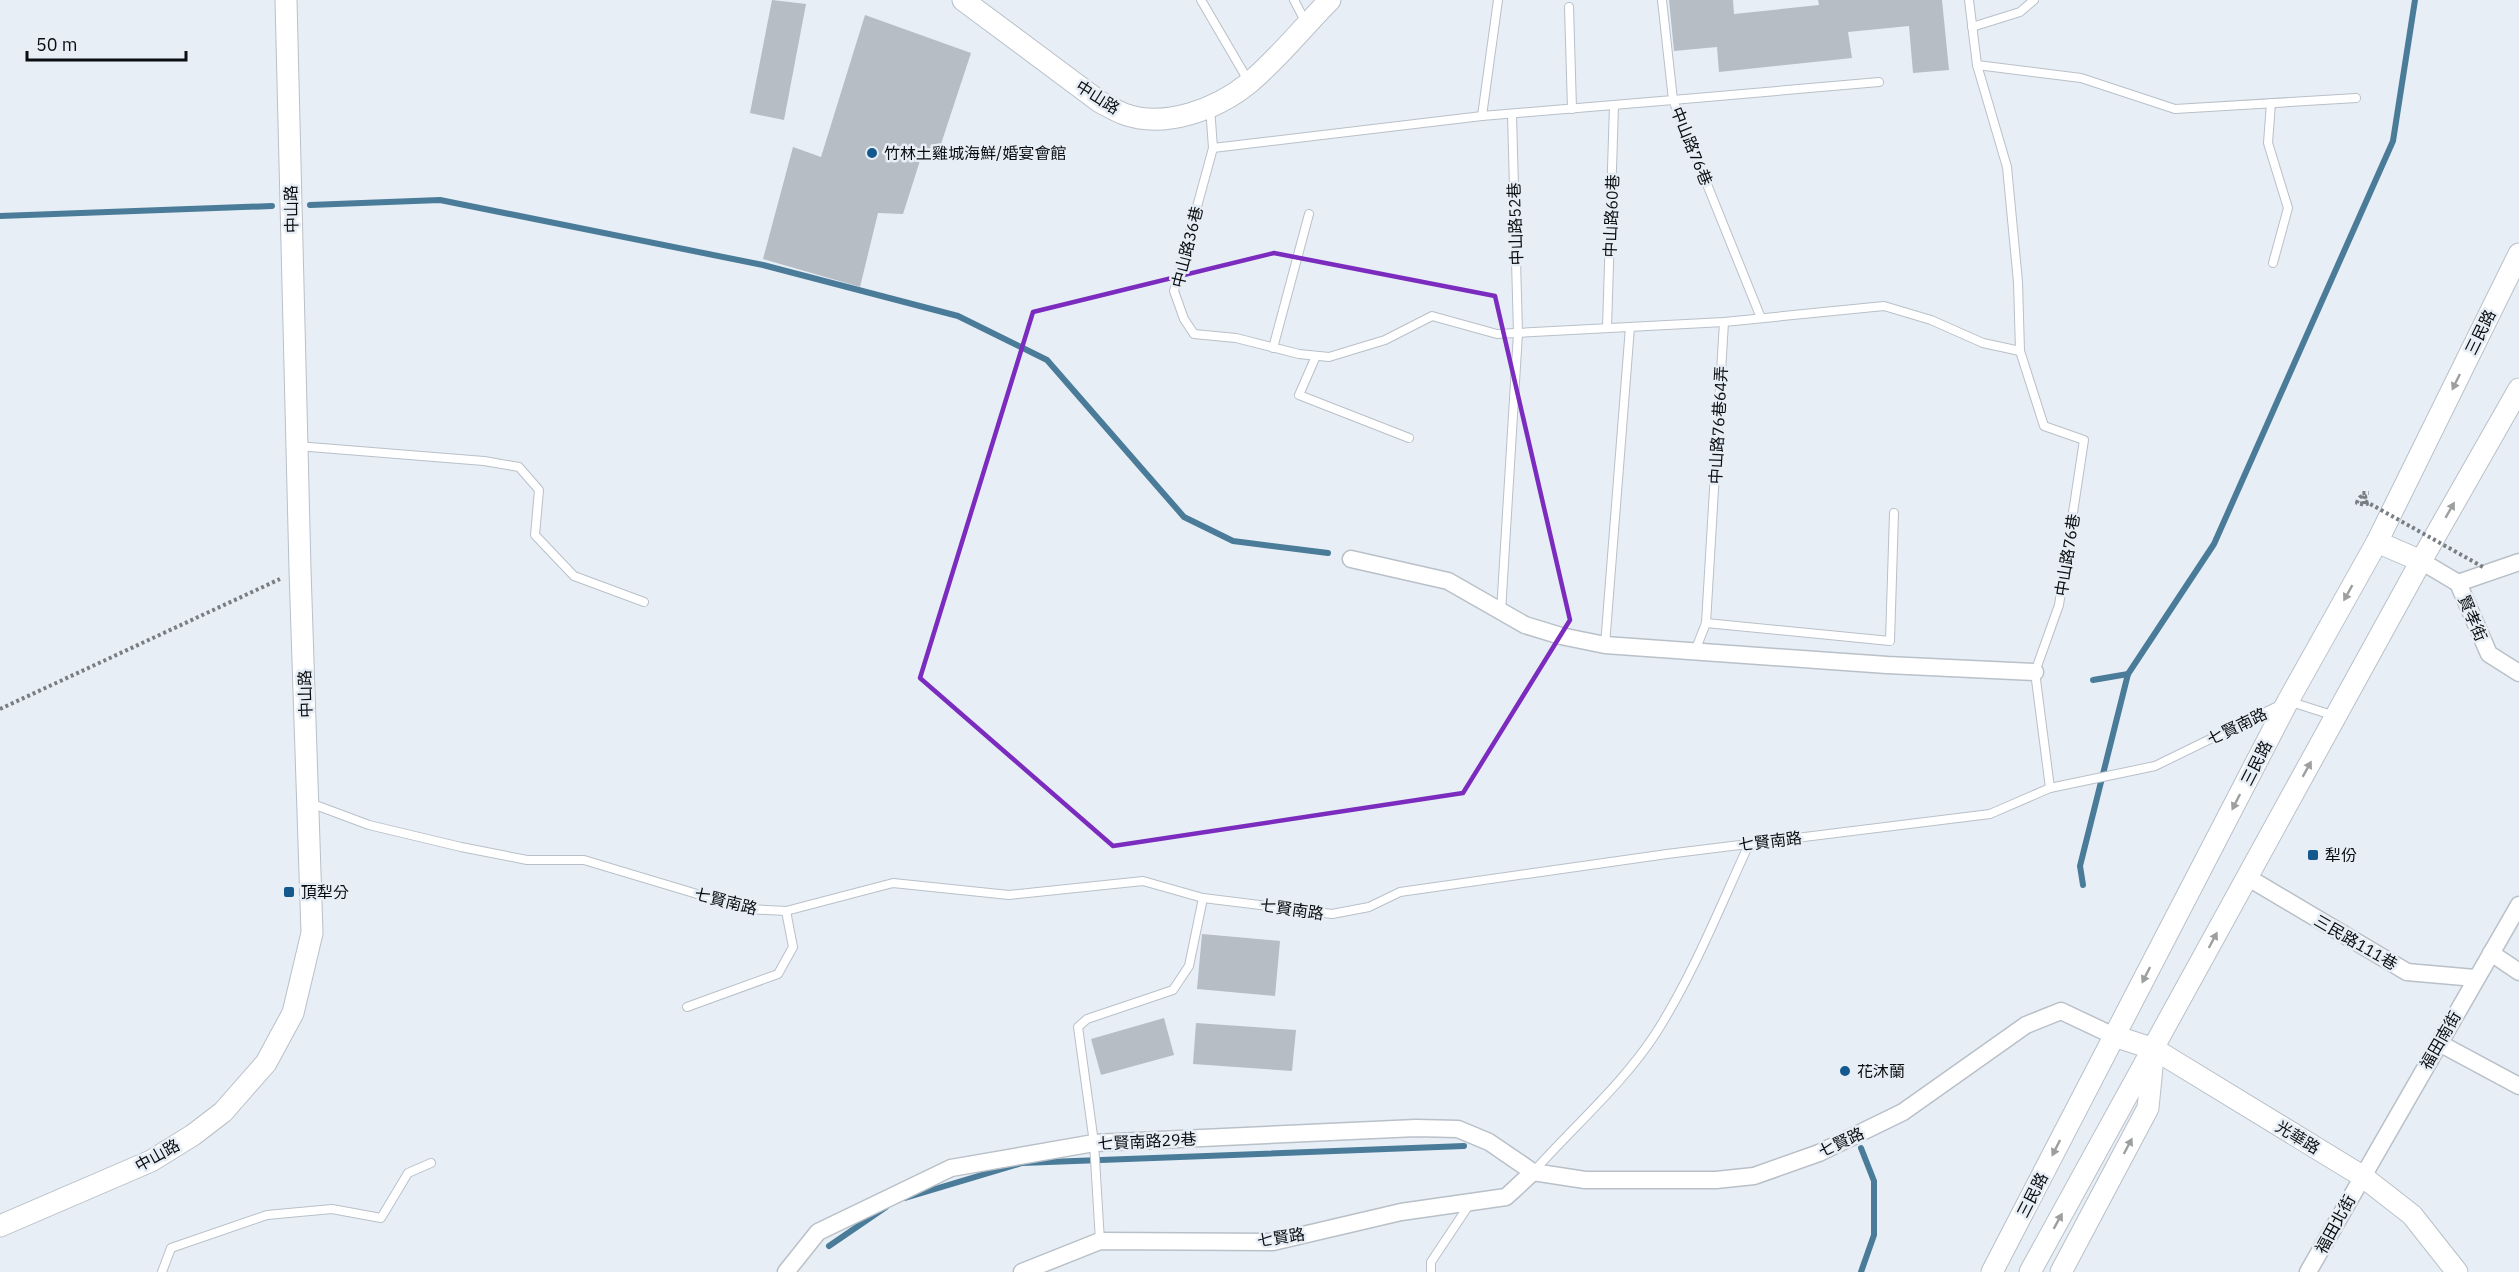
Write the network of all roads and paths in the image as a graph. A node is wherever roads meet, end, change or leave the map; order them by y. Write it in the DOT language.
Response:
graph roads {
  1 [pos="286,0"];
  2 [pos="963,0"];
  3 [pos="1201,0"];
  4 [pos="1294,0"];
  5 [pos="1330,0"];
  6 [pos="1498,0"];
  7 [pos="1662,0"];
  8 [pos="1969,0"];
  9 [pos="2034,0"];
  10 [pos="1569,7"];
  11 [pos="1306,23"];
  12 [pos="1972,27"];
  13 [pos="1977,65"];
  14 [pos="1879,82"];
  15 [pos="1249,83"];
  16 [pos="2356,98"];
  17 [pos="1674,100"];
  18 [pos="2271,103"];
  19 [pos="1614,105"];
  20 [pos="1210,106"];
  21 [pos="1572,109"];
  22 [pos="1482,116"];
  23 [pos="1512,116"];
  24 [pos="1213,148"];
  25 [pos="1308,214"];
  26 [pos="2519,254"];
  27 [pos="2273,263"];
  28 [pos="1761,318"];
  29 [pos="1724,322"];
  30 [pos="1630,327"];
  31 [pos="1608,328"];
  32 [pos="1518,333"];
  33 [pos="1273,348"];
  34 [pos="2020,351"];
  35 [pos="1316,356"];
  36 [pos="2519,389"];
  37 [pos="2513,416"];
  38 [pos="1409,438"];
  39 [pos="296,446"];
  40 [pos="2369,493"];
  41 [pos="1894,513"];
  42 [pos="2376,542"];
  43 [pos="1351,559"];
  44 [pos="2421,561"];
  45 [pos="2519,562"];
  46 [pos="2483,567"];
  47 [pos="300,570"];
  48 [pos="2458,583"];
  49 [pos="644,602"];
  50 [pos="1501,612"];
  51 [pos="1706,623"];
  52 [pos="1605,645"];
  53 [pos="1695,652"];
  54 [pos="2034,672"];
  55 [pos="2519,673"];
  56 [pos="2288,701"];
  57 [pos="0,709"];
  58 [pos="2336,717"];
  59 [pos="2050,788"];
  60 [pos="309,802"];
  61 [pos="1749,844"];
  62 [pos="2247,877"];
  63 [pos="1203,898"];
  64 [pos="2519,905"];
  65 [pos="786,911"];
  66 [pos="2491,953"];
  67 [pos="2519,972"];
  68 [pos="2475,978"];
  69 [pos="687,1007"];
  70 [pos="2114,1036"];
  71 [pos="2439,1042"];
  72 [pos="2154,1049"];
  73 [pos="2519,1086"];
  74 [pos="1094,1143"];
  75 [pos="431,1162"];
  76 [pos="1533,1172"];
  77 [pos="2362,1176"];
  78 [pos="1471,1202"];
  79 [pos="0,1226"];
  80 [pos="1100,1241"];
  81 [pos="162,1272"];
  82 [pos="786,1272"];
  83 [pos="1022,1272"];
  84 [pos="1431,1272"];
  85 [pos="1992,1272"];
  86 [pos="2030,1272"];
  87 [pos="2061,1272"];
  88 [pos="2308,1272"];
  89 [pos="2457,1272"];
  1 -- 39 [label="street, 中山路"];
  2 -- 20 [label="street, 中山路"];
  3 -- 15 [label="lane"];
  4 -- 11 [label="lane"];
  5 -- 11 [label="street, 中山路"];
  6 -- 22 [label="lane"];
  7 -- 17 [label="lane"];
  8 -- 12 [label="lane, 中山路76巷"];
  9 -- 12 [label="lane"];
  10 -- 21 [label="lane"];
  11 -- 15 [label="street, 中山路"];
  12 -- 13 [label="lane, 中山路76巷"];
  13 -- 18 [label="lane"];
  13 -- 34 [label="lane, 中山路76巷"];
  14 -- 17 [label="lane, 中山路76巷"];
  15 -- 20 [label="street, 中山路"];
  16 -- 18 [label="lane"];
  17 -- 19 [label="lane"];
  17 -- 28 [label="lane, 中山路76巷"];
  18 -- 27 [label="lane"];
  19 -- 21 [label="lane"];
  19 -- 31 [label="lane, 中山路60巷"];
  20 -- 24 [label="lane, 中山路36巷"];
  21 -- 23 [label="lane"];
  22 -- 23 [label="lane"];
  22 -- 24 [label="lane"];
  23 -- 32 [label="lane, 中山路52巷"];
  24 -- 33 [label="lane, 中山路36巷"];
  25 -- 33 [label="lane"];
  26 -- 42 [label="street, 三民路, one-way"];
  28 -- 29 [label="lane"];
  28 -- 34 [label="lane"];
  29 -- 30 [label="lane"];
  29 -- 51 [label="lane, 中山路76巷64弄"];
  30 -- 31 [label="lane"];
  30 -- 52 [label="lane"];
  31 -- 32 [label="lane"];
  32 -- 35 [label="lane, 中山路36巷"];
  32 -- 50 [label="lane"];
  33 -- 35 [label="lane, 中山路36巷"];
  34 -- 54 [label="lane, 中山路76巷"];
  35 -- 38 [label="lane"];
  36 -- 37 [label="street, 三民路"];
  44 -- 37 [label="street, 三民路, one-way"];
  39 -- 47 [label="street, 中山路"];
  39 -- 49 [label="lane"];
  40 -- 46 [label="path, bridge"];
  41 -- 51 [label="lane"];
  42 -- 44 [label="street"];
  42 -- 56 [label="street, 三民路, one-way"];
  43 -- 50 [label="street"];
  44 -- 48 [label="street"];
  44 -- 58 [label="street, 三民路"];
  45 -- 48 [label="street"];
  47 -- 57 [label="path"];
  47 -- 60 [label="street, 中山路"];
  48 -- 55 [label="street, 賢孝街"];
  50 -- 52 [label="street"];
  51 -- 53 [label="lane, 中山路76巷64弄"];
  52 -- 53 [label="street"];
  53 -- 54 [label="street"];
  54 -- 59 [label="lane, 中山路76巷"];
  56 -- 58 [label="lane"];
  56 -- 59 [label="lane, 七賢南路"];
  56 -- 70 [label="street, 三民路, one-way"];
  62 -- 58 [label="street, 三民路, one-way"];
  59 -- 61 [label="lane, 七賢南路"];
  60 -- 65 [label="lane, 七賢南路"];
  60 -- 79 [label="street, 中山路"];
  61 -- 63 [label="lane, 七賢南路"];
  61 -- 76 [label="lane, 七賢路"];
  62 -- 68 [label="street, 三民路111巷"];
  72 -- 62 [label="street, 三民路, one-way"];
  63 -- 65 [label="lane, 七賢南路"];
  63 -- 74 [label="lane"];
  64 -- 66 [label="street, 福田南街"];
  65 -- 69 [label="lane"];
  66 -- 67 [label="street"];
  66 -- 68 [label="street, 福田南街"];
  68 -- 71 [label="street, 福田南街"];
  70 -- 72 [label="street, 光華路"];
  70 -- 76 [label="street, 七賢路"];
  70 -- 85 [label="street, 三民路, one-way"];
  71 -- 73 [label="street"];
  71 -- 77 [label="street, 福田南街"];
  72 -- 77 [label="street, 光華路"];
  86 -- 72 [label="street, 三民路, one-way"];
  87 -- 72 [label="street, 三民路, one-way"];
  74 -- 76 [label="street, 七賢南路29巷"];
  74 -- 80 [label="lane"];
  74 -- 82 [label="street, 七賢南路29巷"];
  75 -- 81 [label="lane"];
  76 -- 78 [label="street, 七賢路"];
  77 -- 88 [label="street, 福田北街"];
  77 -- 89 [label="street, 光華路"];
  78 -- 80 [label="street, 七賢路"];
  78 -- 84 [label="lane"];
  80 -- 83 [label="street, 七賢路"];
}
